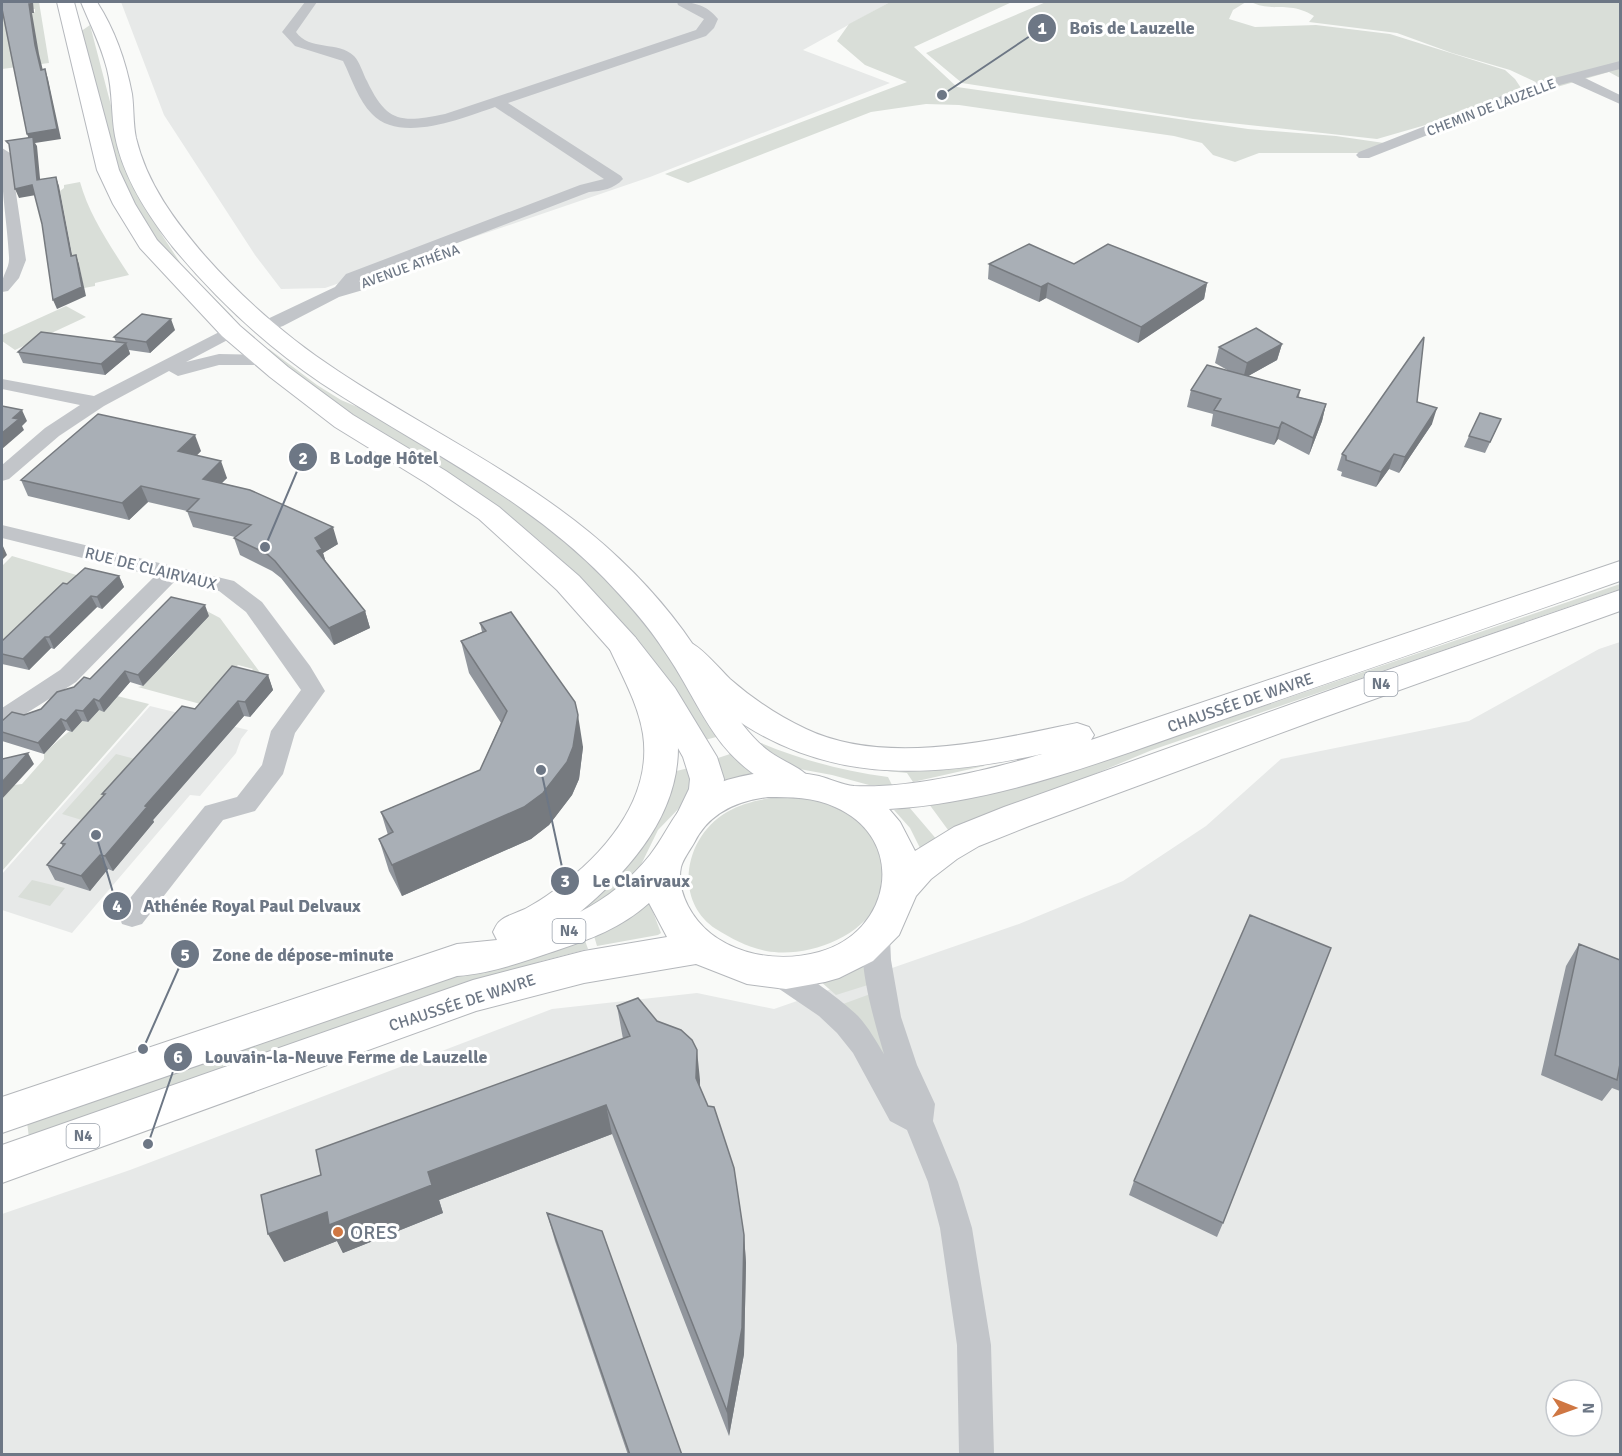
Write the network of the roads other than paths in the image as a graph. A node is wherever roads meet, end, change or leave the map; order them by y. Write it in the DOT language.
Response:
graph roads {
  1 [pos="65,2"];
  2 [pos="311,2"];
  3 [pos="683,2"];
  4 [pos="94,7"];
  5 [pos="1620,64"];
  6 [pos="1571,77"];
  7 [pos="1620,100"];
  8 [pos="497,102"];
  9 [pos="2,153"];
  10 [pos="1364,155"];
  11 [pos="2,287"];
  12 [pos="231,331"];
  13 [pos="269,341"];
  14 [pos="2,384"];
  15 [pos="128,387"];
  16 [pos="97,402"];
  17 [pos="2,475"];
  18 [pos="2,532"];
  19 [pos="1620,571"];
  20 [pos="171,572"];
  21 [pos="1620,600"];
  22 [pos="624,645"];
  23 [pos="682,652"];
  24 [pos="1256,697"];
  25 [pos="2,721"];
  26 [pos="797,784"];
  27 [pos="851,800"];
  28 [pos="694,814"];
  29 [pos="663,864"];
  30 [pos="902,886"];
  31 [pos="132,916"];
  32 [pos="876,938"];
  33 [pos="699,948"];
  34 [pos="457,960"];
  35 [pos="779,974"];
  36 [pos="2,1116"];
  37 [pos="918,1121"];
  38 [pos="2,1164"];
  39 [pos="977,1455"];
  1 -- 12 [label="main road"];
  2 -- 8 [label="street"];
  3 -- 8 [label="street"];
  4 -- 13 [label="main road"];
  5 -- 6 [label="street, CHEMIN DE LAUZELLE"];
  6 -- 7 [label="street"];
  6 -- 10 [label="street, CHEMIN DE LAUZELLE"];
  8 -- 13 [label="street, AVENUE ATHÉNA"];
  9 -- 11 [label="street"];
  12 -- 13 [label="main road"];
  12 -- 15 [label="street"];
  13 -- 15 [label="street"];
  13 -- 22 [label="main road"];
  13 -- 23 [label="main road"];
  14 -- 16 [label="street"];
  15 -- 16 [label="street"];
  16 -- 17 [label="street"];
  18 -- 20 [label="street, RUE DE CLAIRVAUX"];
  19 -- 24 [label="main road, CHAUSSÉE DE WAVRE / N4"];
  20 -- 25 [label="street"];
  20 -- 31 [label="street, RUE DE CLAIRVAUX"];
  21 -- 30 [label="main road, CHAUSSÉE DE WAVRE / N4"];
  22 -- 28 [label="main road"];
  22 -- 34 [label="main road"];
  23 -- 24 [label="main road"];
  23 -- 26 [label="main road"];
  24 -- 27 [label="main road, CHAUSSÉE DE WAVRE / N4"];
  26 -- 27 [label="main road, CHAUSSÉE DE WAVRE / N4"];
  26 -- 28 [label="main road, CHAUSSÉE DE WAVRE / N4"];
  27 -- 30 [label="main road, CHAUSSÉE DE WAVRE / N4"];
  28 -- 29 [label="main road, CHAUSSÉE DE WAVRE / N4"];
  29 -- 33 [label="main road, CHAUSSÉE DE WAVRE / N4"];
  29 -- 34 [label="main road, CHAUSSÉE DE WAVRE / N4"];
  30 -- 32 [label="main road, CHAUSSÉE DE WAVRE / N4"];
  32 -- 35 [label="main road, CHAUSSÉE DE WAVRE / N4"];
  32 -- 37 [label="street"];
  33 -- 35 [label="main road, CHAUSSÉE DE WAVRE / N4"];
  33 -- 38 [label="main road, CHAUSSÉE DE WAVRE / N4"];
  34 -- 36 [label="main road, CHAUSSÉE DE WAVRE / N4"];
  35 -- 37 [label="street"];
  37 -- 39 [label="street"];
}
